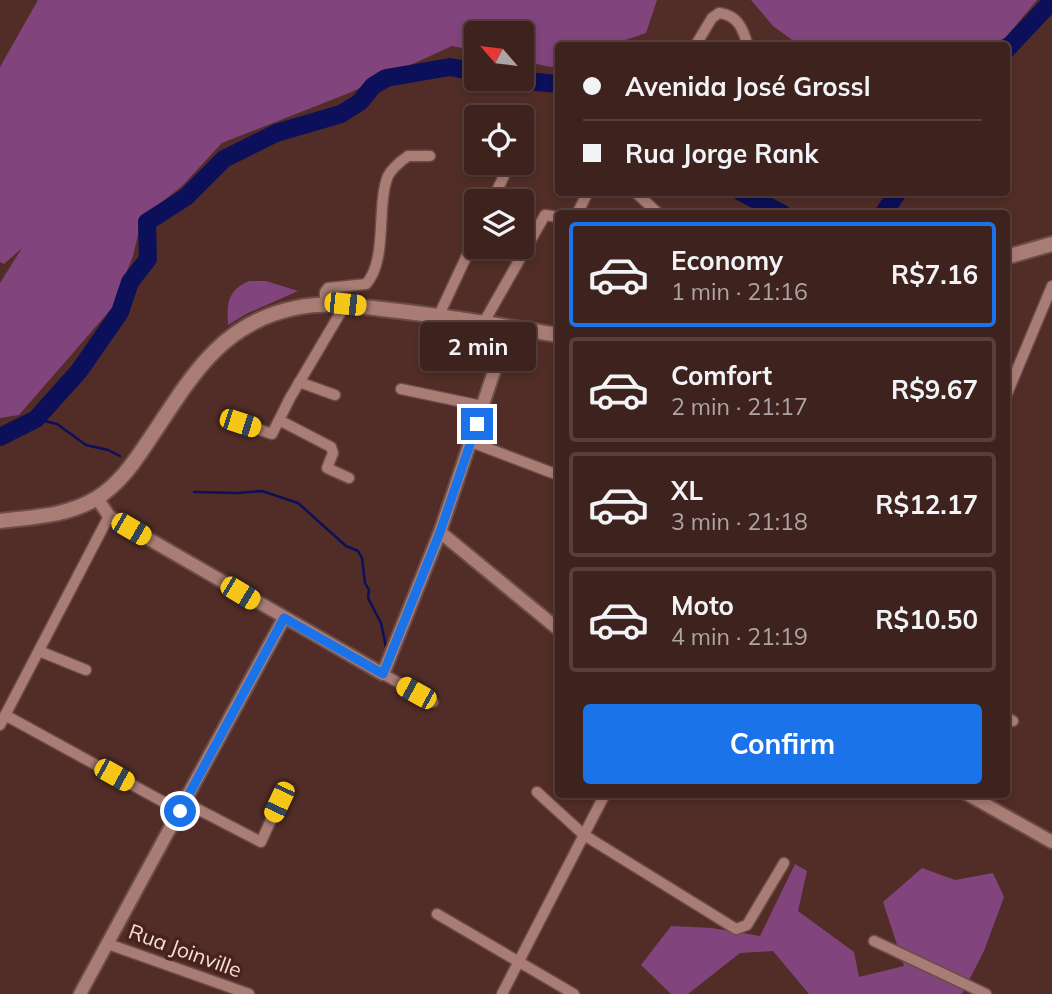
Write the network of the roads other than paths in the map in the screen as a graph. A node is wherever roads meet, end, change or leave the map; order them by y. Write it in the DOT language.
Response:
graph roads {
  1 [pos="697,42"];
  2 [pos="746,42"];
  3 [pos="430,156"];
  4 [pos="639,196"];
  5 [pos="655,210"];
  6 [pos="555,217"];
  7 [pos="1052,244"];
  8 [pos="1010,256"];
  9 [pos="465,259"];
  10 [pos="1052,286"];
  11 [pos="322,304"];
  12 [pos="345,304"];
  13 [pos="439,315"];
  14 [pos="484,322"];
  15 [pos="509,327"];
  16 [pos="555,335"];
  17 [pos="299,382"];
  18 [pos="1010,386"];
  19 [pos="401,389"];
  20 [pos="335,395"];
  21 [pos="482,407"];
  22 [pos="279,420"];
  23 [pos="240,423"];
  24 [pos="471,442"];
  25 [pos="555,474"];
  26 [pos="349,478"];
  27 [pos="97,498"];
  28 [pos="109,516"];
  29 [pos="0,521"];
  30 [pos="440,532"];
  31 [pos="284,618"];
  32 [pos="555,627"];
  33 [pos="39,651"];
  34 [pos="86,670"];
  35 [pos="383,674"];
  36 [pos="433,702"];
  37 [pos="5,715"];
  38 [pos="0,725"];
  39 [pos="537,792"];
  40 [pos="603,798"];
  41 [pos="974,798"];
  42 [pos="279,802"];
  43 [pos="182,807"];
  44 [pos="584,835"];
  45 [pos="1052,842"];
  46 [pos="784,863"];
  47 [pos="437,914"];
  48 [pos="874,941"];
  49 [pos="108,944"];
  50 [pos="519,961"];
  51 [pos="80,994"];
  52 [pos="249,994"];
  53 [pos="502,994"];
  54 [pos="574,994"];
  55 [pos="986,994"];
  1 -- 2 [label="street"];
  3 -- 11 [label="street"];
  4 -- 5 [label="street"];
  6 -- 14 [label="street"];
  7 -- 8 [label="main road"];
  9 -- 13 [label="street"];
  10 -- 18 [label="street"];
  11 -- 12 [label="main road"];
  11 -- 27 [label="main road"];
  12 -- 13 [label="main road"];
  12 -- 17 [label="street"];
  13 -- 14 [label="main road"];
  14 -- 15 [label="main road"];
  15 -- 16 [label="main road"];
  15 -- 21 [label="street"];
  17 -- 20 [label="street"];
  17 -- 22 [label="street"];
  19 -- 21 [label="street"];
  21 -- 24 [label="street"];
  22 -- 23 [label="street"];
  22 -- 26 [label="street"];
  24 -- 25 [label="street"];
  24 -- 30 [label="street"];
  27 -- 28 [label="street"];
  27 -- 29 [label="main road"];
  28 -- 31 [label="street"];
  28 -- 33 [label="street"];
  30 -- 32 [label="street"];
  30 -- 35 [label="street"];
  31 -- 35 [label="street"];
  31 -- 43 [label="street"];
  33 -- 34 [label="street"];
  33 -- 37 [label="street"];
  35 -- 36 [label="street"];
  37 -- 38 [label="street"];
  37 -- 43 [label="street"];
  39 -- 44 [label="street"];
  40 -- 44 [label="street"];
  41 -- 45 [label="street"];
  42 -- 43 [label="street"];
  43 -- 49 [label="street"];
  44 -- 46 [label="street"];
  44 -- 50 [label="street"];
  47 -- 50 [label="street"];
  48 -- 55 [label="street"];
  49 -- 51 [label="street"];
  49 -- 52 [label="street, Rua Joinville"];
  50 -- 53 [label="street"];
  50 -- 54 [label="street"];
}
